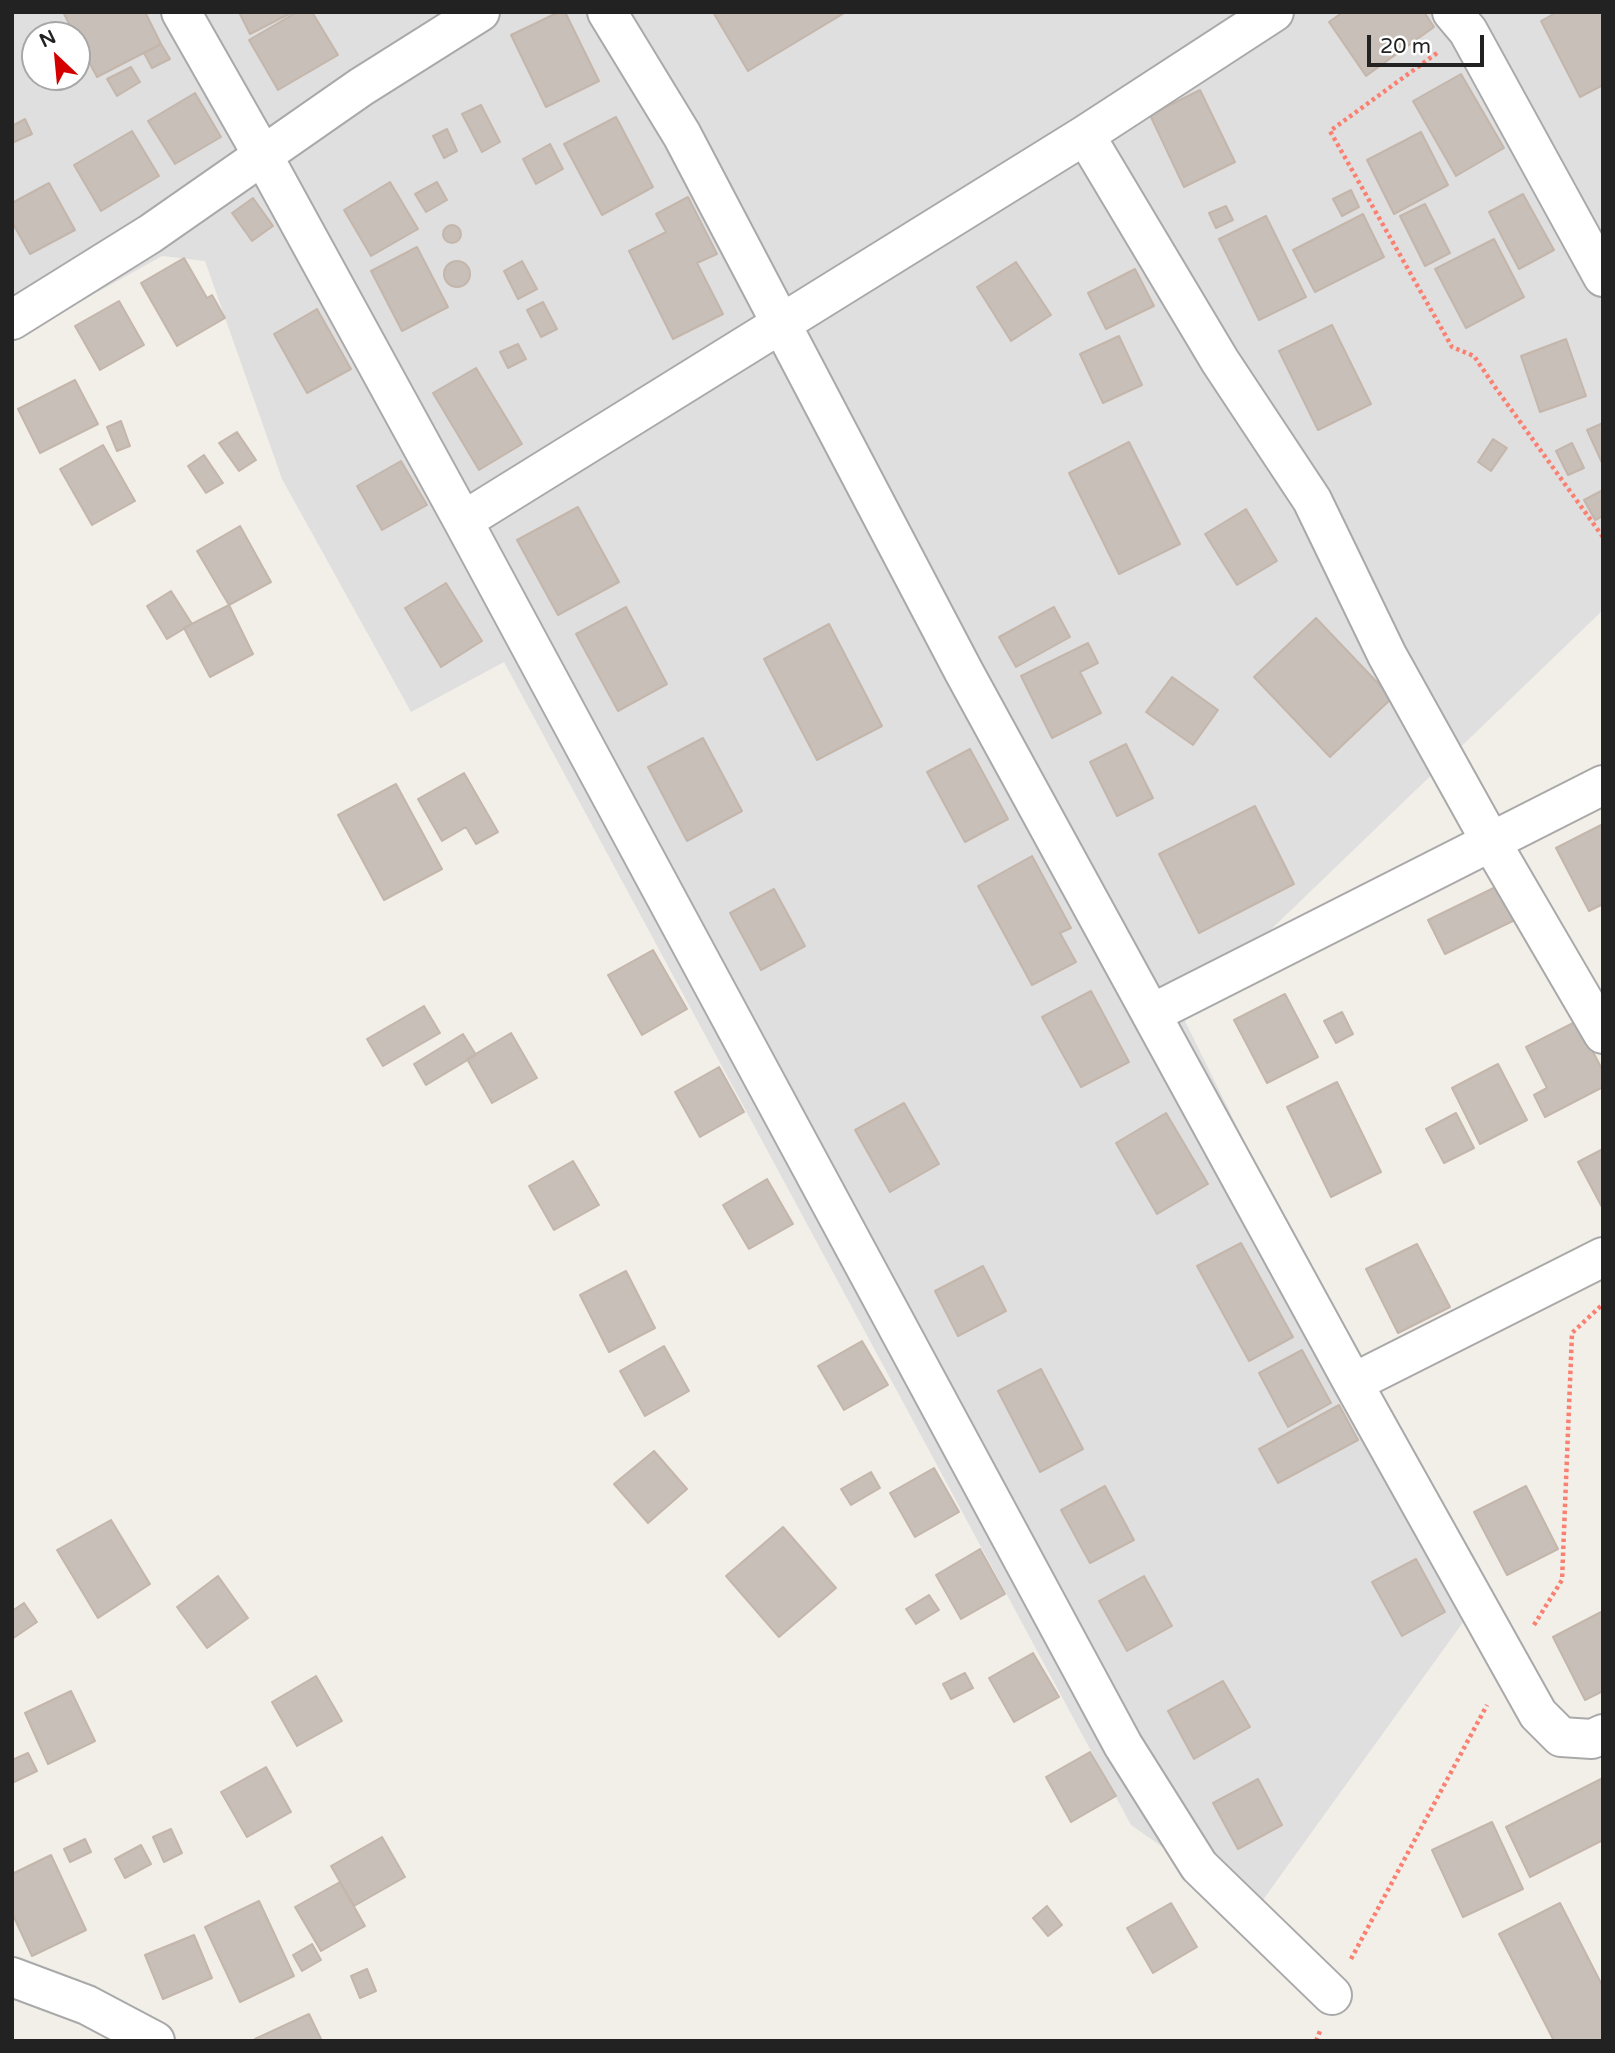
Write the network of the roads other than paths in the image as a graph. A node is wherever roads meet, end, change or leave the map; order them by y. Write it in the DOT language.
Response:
graph roads {
  1 [pos="181,12"];
  2 [pos="480,12"];
  3 [pos="607,12"];
  4 [pos="1274,12"];
  5 [pos="1460,22"];
  6 [pos="1085,135"];
  7 [pos="263,156"];
  8 [pos="1603,277"];
  9 [pos="12,320"];
  10 [pos="780,325"];
  11 [pos="463,521"];
  12 [pos="1603,785"];
  13 [pos="1491,842"];
  14 [pos="1151,1014"];
  15 [pos="1603,1034"];
  16 [pos="1603,1257"];
  17 [pos="1353,1383"];
  18 [pos="1603,1734"];
  19 [pos="12,1977"];
  20 [pos="1332,1995"];
  21 [pos="155,2041"];
  1 -- 7 [label="street"];
  2 -- 7 [label="street"];
  3 -- 10 [label="street"];
  4 -- 6 [label="street"];
  5 -- 8 [label="street"];
  6 -- 10 [label="street"];
  6 -- 13 [label="street"];
  7 -- 9 [label="street"];
  7 -- 11 [label="street"];
  10 -- 11 [label="street"];
  10 -- 14 [label="street"];
  11 -- 20 [label="street"];
  12 -- 13 [label="street"];
  13 -- 14 [label="street"];
  13 -- 15 [label="street"];
  14 -- 17 [label="street"];
  16 -- 17 [label="street"];
  17 -- 18 [label="street"];
  19 -- 21 [label="street"];
}
